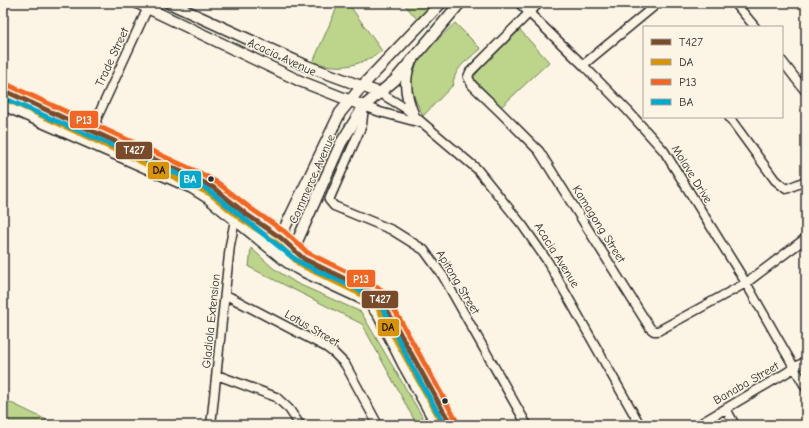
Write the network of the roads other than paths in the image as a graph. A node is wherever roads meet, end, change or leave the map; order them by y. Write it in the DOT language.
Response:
graph roads {
  1 [pos="137,3"];
  2 [pos="168,3"];
  3 [pos="441,3"];
  4 [pos="460,3"];
  5 [pos="519,3"];
  6 [pos="539,3"];
  7 [pos="658,3"];
  8 [pos="735,3"];
  9 [pos="149,6"];
  10 [pos="529,12"];
  11 [pos="752,26"];
  12 [pos="413,58"];
  13 [pos="783,62"];
  14 [pos="583,65"];
  15 [pos="362,86"];
  16 [pos="3,90"];
  17 [pos="806,92"];
  18 [pos="380,93"];
  19 [pos="350,101"];
  20 [pos="3,104"];
  21 [pos="364,106"];
  22 [pos="730,118"];
  23 [pos="96,120"];
  24 [pos="418,120"];
  25 [pos="84,126"];
  26 [pos="99,134"];
  27 [pos="78,138"];
  28 [pos="95,145"];
  29 [pos="806,179"];
  30 [pos="235,220"];
  31 [pos="281,238"];
  32 [pos="806,238"];
  33 [pos="295,250"];
  34 [pos="274,251"];
  35 [pos="287,262"];
  36 [pos="746,283"];
  37 [pos="226,294"];
  38 [pos="806,361"];
  39 [pos="794,368"];
  40 [pos="217,375"];
  41 [pos="806,388"];
  42 [pos="726,409"];
  43 [pos="211,425"];
  44 [pos="300,425"];
  45 [pos="378,425"];
  46 [pos="437,425"];
  47 [pos="451,425"];
  48 [pos="527,425"];
  49 [pos="640,425"];
  50 [pos="698,425"];
  51 [pos="735,425"];
  1 -- 9 [label="main road, Acacia Avenue"];
  2 -- 15 [label="main road, Acacia Avenue"];
  3 -- 15 [label="main road, Commerce Avenue"];
  4 -- 12 [label="main road, Commerce Avenue"];
  5 -- 10 [label="street, Molave Drive"];
  6 -- 10 [label="street, Kamagong Street"];
  7 -- 14 [label="street"];
  8 -- 11 [label="street"];
  9 -- 19 [label="main road, Acacia Avenue"];
  9 -- 23 [label="street, Trade Street"];
  10 -- 14 [label="street, Molave Drive"];
  10 -- 36 [label="street, Kamagong Street"];
  12 -- 18 [label="main road, Commerce Avenue"];
  12 -- 24 [label="main road"];
  13 -- 17 [label="street"];
  14 -- 36 [label="street, Molave Drive"];
  15 -- 18 [label="main road, Acacia Avenue"];
  15 -- 19 [label="main road, Commerce Avenue"];
  16 -- 25 [label="main road"];
  18 -- 21 [label="main road, Commerce Avenue"];
  18 -- 24 [label="street, Acacia Avenue"];
  19 -- 21 [label="main road, Acacia Avenue"];
  19 -- 31 [label="main road, Commerce Avenue"];
  20 -- 27 [label="main road"];
  21 -- 24 [label="street, Acacia Avenue"];
  21 -- 33 [label="main road, Commerce Avenue"];
  21 -- 48 [label="street, Apitong Street"];
  22 -- 29 [label="street"];
  23 -- 25 [label="street"];
  23 -- 26 [label="street"];
  24 -- 49 [label="street, Acacia Avenue"];
  25 -- 26 [label="main road"];
  25 -- 27 [label="street"];
  26 -- 28 [label="street"];
  26 -- 31 [label="main road"];
  27 -- 28 [label="main road"];
  28 -- 30 [label="main road"];
  30 -- 34 [label="main road"];
  30 -- 37 [label="street, Gladiola Extension"];
  31 -- 33 [label="main road"];
  31 -- 34 [label="main road, Commerce Avenue"];
  32 -- 36 [label="street, Kamagong Street"];
  33 -- 35 [label="main road, Commerce Avenue"];
  33 -- 47 [label="main road"];
  34 -- 35 [label="main road"];
  35 -- 46 [label="main road"];
  36 -- 39 [label="street, Molave Drive"];
  37 -- 40 [label="street, Gladiola Extension"];
  37 -- 45 [label="street, Lotus Street"];
  38 -- 39 [label="street, Banaba Street"];
  39 -- 41 [label="street, Molave Drive"];
  39 -- 42 [label="street, Banaba Street"];
  40 -- 43 [label="street, Gladiola Extension"];
  40 -- 44 [label="street"];
  42 -- 50 [label="street, Banaba Street"];
  42 -- 51 [label="street"];
}
